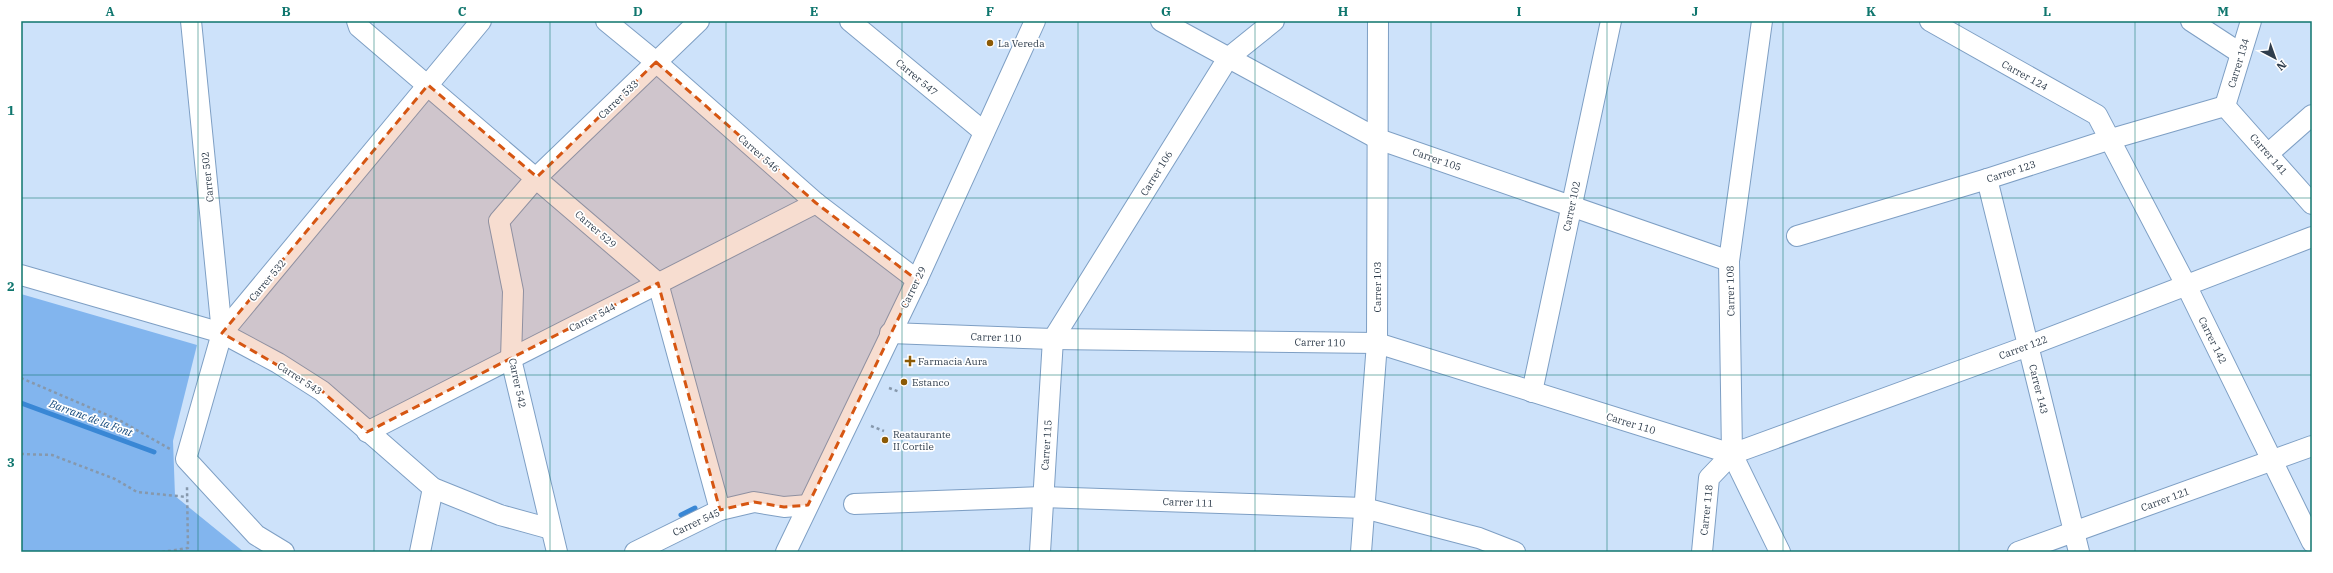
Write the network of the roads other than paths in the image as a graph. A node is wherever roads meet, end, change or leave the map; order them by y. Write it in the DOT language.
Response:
graph roads {
  1 [pos="191,21"];
  2 [pos="357,21"];
  3 [pos="481,21"];
  4 [pos="606,21"];
  5 [pos="699,21"];
  6 [pos="850,21"];
  7 [pos="1035,21"];
  8 [pos="1161,21"];
  9 [pos="1274,21"];
  10 [pos="1378,21"];
  11 [pos="1611,21"];
  12 [pos="1762,21"];
  13 [pos="1930,21"];
  14 [pos="2190,21"];
  15 [pos="2251,21"];
  16 [pos="2240,53"];
  17 [pos="1228,58"];
  18 [pos="656,62"];
  19 [pos="428,85"];
  20 [pos="2225,106"];
  21 [pos="2312,115"];
  22 [pos="984,132"];
  23 [pos="1378,139"];
  24 [pos="2111,139"];
  25 [pos="2269,153"];
  26 [pos="537,177"];
  27 [pos="1987,179"];
  28 [pos="816,203"];
  29 [pos="2312,204"];
  30 [pos="1571,207"];
  31 [pos="1797,236"];
  32 [pos="2312,237"];
  33 [pos="1729,261"];
  34 [pos="21,275"];
  35 [pos="917,280"];
  36 [pos="658,283"];
  37 [pos="2186,285"];
  38 [pos="222,334"];
  39 [pos="890,334"];
  40 [pos="1053,339"];
  41 [pos="1377,343"];
  42 [pos="2028,346"];
  43 [pos="511,359"];
  44 [pos="1532,392"];
  45 [pos="367,432"];
  46 [pos="2312,446"];
  47 [pos="1732,454"];
  48 [pos="2271,460"];
  49 [pos="434,488"];
  50 [pos="1042,497"];
  51 [pos="854,504"];
  52 [pos="808,505"];
  53 [pos="1364,508"];
  54 [pos="720,510"];
  55 [pos="551,529"];
  56 [pos="2075,532"];
  57 [pos="2312,542"];
  58 [pos="284,552"];
  59 [pos="420,552"];
  60 [pos="557,552"];
  61 [pos="635,552"];
  62 [pos="786,552"];
  63 [pos="1040,552"];
  64 [pos="1361,552"];
  65 [pos="1515,552"];
  66 [pos="1702,552"];
  67 [pos="1780,552"];
  68 [pos="2018,552"];
  69 [pos="2079,552"];
  1 -- 38 [label="street, Carrer 502"];
  2 -- 19 [label="street, Carrer 529"];
  3 -- 19 [label="street, Carrer 532"];
  4 -- 18 [label="street, Carrer 546"];
  5 -- 18 [label="street, Carrer 533"];
  6 -- 22 [label="street, Carrer 547"];
  7 -- 22 [label="street, Carrer 29"];
  8 -- 17 [label="street, Carrer 105"];
  9 -- 17 [label="street, Carrer 106"];
  10 -- 23 [label="street, Carrer 103"];
  11 -- 30 [label="street, Carrer 102"];
  12 -- 33 [label="street, Carrer 108"];
  13 -- 24 [label="street, Carrer 124"];
  14 -- 16 [label="street"];
  15 -- 16 [label="street, Carrer 134"];
  16 -- 20 [label="street, Carrer 134"];
  17 -- 23 [label="street, Carrer 105"];
  17 -- 40 [label="street, Carrer 106"];
  18 -- 26 [label="street, Carrer 533"];
  18 -- 28 [label="street, Carrer 546"];
  19 -- 26 [label="street, Carrer 529"];
  19 -- 38 [label="street, Carrer 532"];
  20 -- 24 [label="street, Carrer 123"];
  20 -- 25 [label="street, Carrer 141"];
  21 -- 25 [label="street"];
  22 -- 35 [label="street, Carrer 29"];
  23 -- 30 [label="street, Carrer 105"];
  23 -- 41 [label="street, Carrer 103"];
  24 -- 27 [label="street, Carrer 123"];
  24 -- 37 [label="street, Carrer 142"];
  25 -- 29 [label="street, Carrer 141"];
  26 -- 36 [label="street, Carrer 529"];
  26 -- 43 [label="street, Carrer 542"];
  27 -- 31 [label="street, Carrer 123"];
  27 -- 42 [label="street, Carrer 143"];
  28 -- 35 [label="street, Carrer 546"];
  28 -- 36 [label="street, Carrer 544"];
  30 -- 33 [label="street, Carrer 105"];
  30 -- 44 [label="street, Carrer 102"];
  32 -- 37 [label="street, Carrer 122"];
  33 -- 47 [label="street, Carrer 108"];
  34 -- 38 [label="street, Carrer 543"];
  35 -- 39 [label="street, Carrer 29"];
  36 -- 43 [label="street, Carrer 544"];
  36 -- 54 [label="street"];
  37 -- 42 [label="street, Carrer 122"];
  37 -- 48 [label="street, Carrer 142"];
  38 -- 45 [label="street, Carrer 543"];
  38 -- 58 [label="street, Carrer 532"];
  39 -- 40 [label="street, Carrer 110"];
  39 -- 52 [label="street, Carrer 29"];
  40 -- 41 [label="street, Carrer 110"];
  40 -- 50 [label="street, Carrer 115"];
  41 -- 44 [label="street, Carrer 110"];
  41 -- 53 [label="street, Carrer 103"];
  42 -- 47 [label="street, Carrer 122"];
  42 -- 56 [label="street, Carrer 143"];
  43 -- 45 [label="street, Carrer 544"];
  43 -- 55 [label="street, Carrer 542"];
  44 -- 47 [label="street, Carrer 110"];
  45 -- 49 [label="street, Carrer 543"];
  46 -- 48 [label="street, Carrer 121"];
  47 -- 66 [label="street, Carrer 118"];
  47 -- 67 [label="street, Carrer 108"];
  48 -- 56 [label="street, Carrer 121"];
  48 -- 57 [label="street, Carrer 142"];
  49 -- 55 [label="street, Carrer 543"];
  49 -- 59 [label="street"];
  50 -- 51 [label="street, Carrer 111"];
  50 -- 53 [label="street, Carrer 111"];
  50 -- 63 [label="street, Carrer 115"];
  52 -- 54 [label="street, Carrer 545"];
  52 -- 62 [label="street, Carrer 29"];
  53 -- 64 [label="street, Carrer 103"];
  53 -- 65 [label="street, Carrer 111"];
  54 -- 61 [label="street, Carrer 545"];
  55 -- 60 [label="street, Carrer 542"];
  56 -- 68 [label="street, Carrer 121"];
  56 -- 69 [label="street, Carrer 143"];
}
